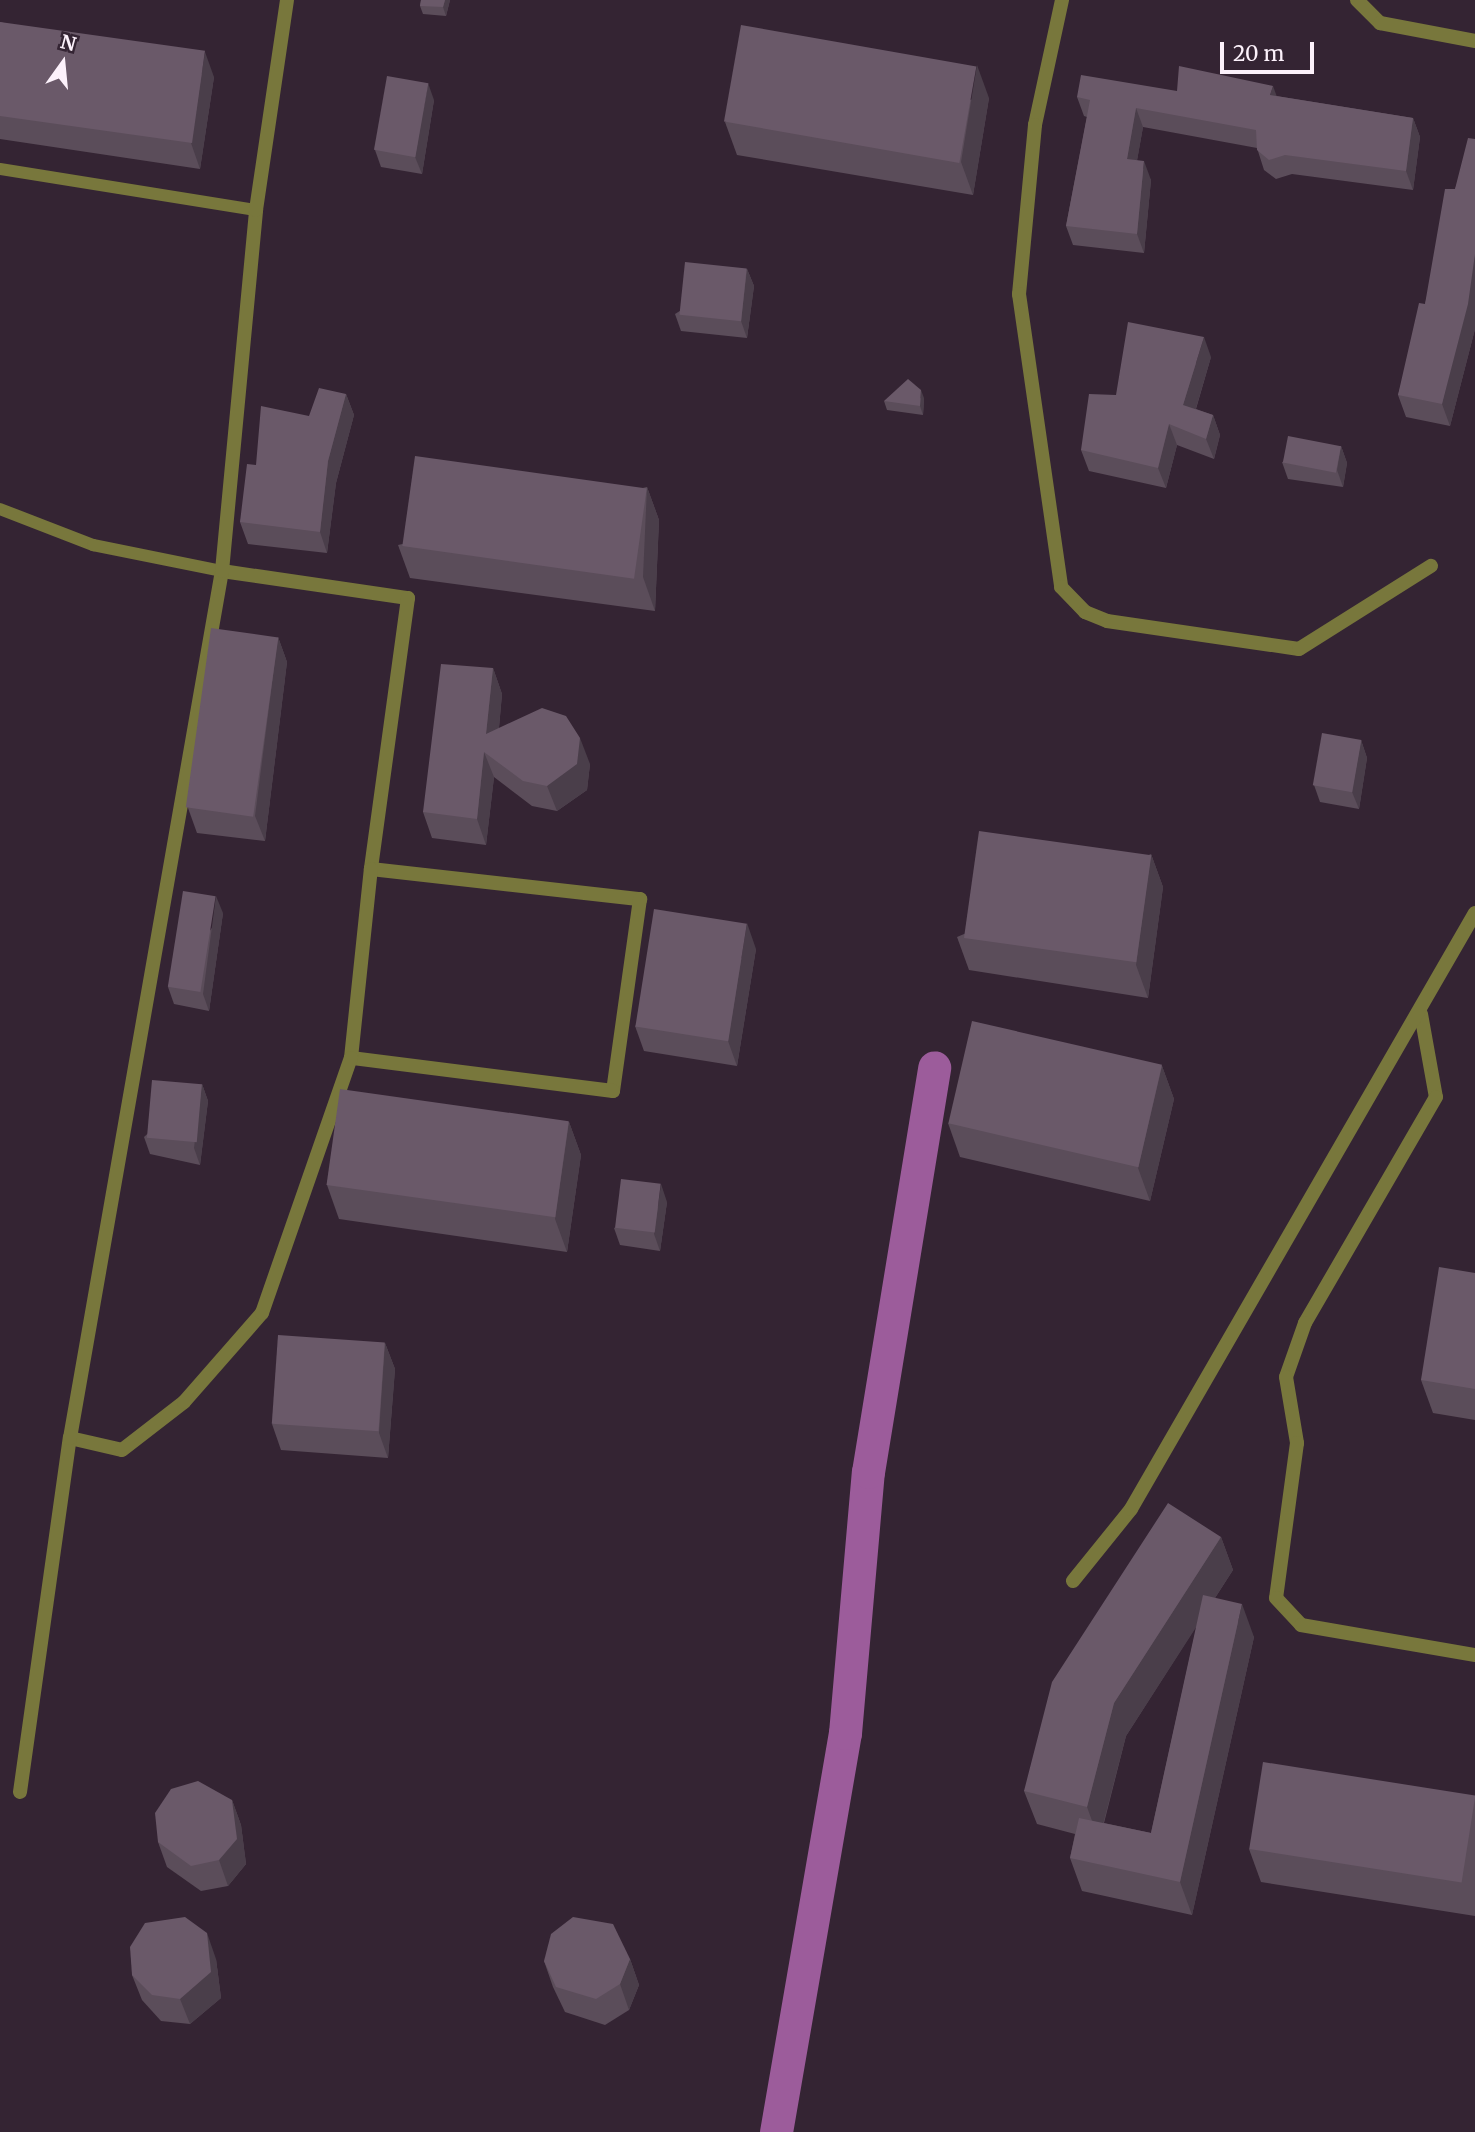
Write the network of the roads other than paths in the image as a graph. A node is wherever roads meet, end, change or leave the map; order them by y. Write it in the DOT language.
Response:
graph roads {
  1 [pos="287,0"];
  2 [pos="1062,0"];
  3 [pos="1357,0"];
  4 [pos="1475,41"];
  5 [pos="0,170"];
  6 [pos="256,210"];
  7 [pos="0,509"];
  8 [pos="1431,566"];
  9 [pos="222,571"];
  10 [pos="371,869"];
  11 [pos="1475,913"];
  12 [pos="1421,1014"];
  13 [pos="351,1059"];
  14 [pos="70,1438"];
  15 [pos="1073,1581"];
  16 [pos="1475,1655"];
  17 [pos="20,1792"];
  1 -- 6 [label="street"];
  2 -- 8 [label="street"];
  3 -- 4 [label="street"];
  5 -- 6 [label="lane"];
  6 -- 9 [label="street"];
  7 -- 9 [label="lane"];
  9 -- 10 [label="street"];
  9 -- 14 [label="street"];
  10 -- 13 [label="street"];
  10 -- 13 [label="street"];
  11 -- 12 [label="street"];
  12 -- 15 [label="street"];
  12 -- 16 [label="street"];
  13 -- 14 [label="street"];
  14 -- 17 [label="street"];
}
